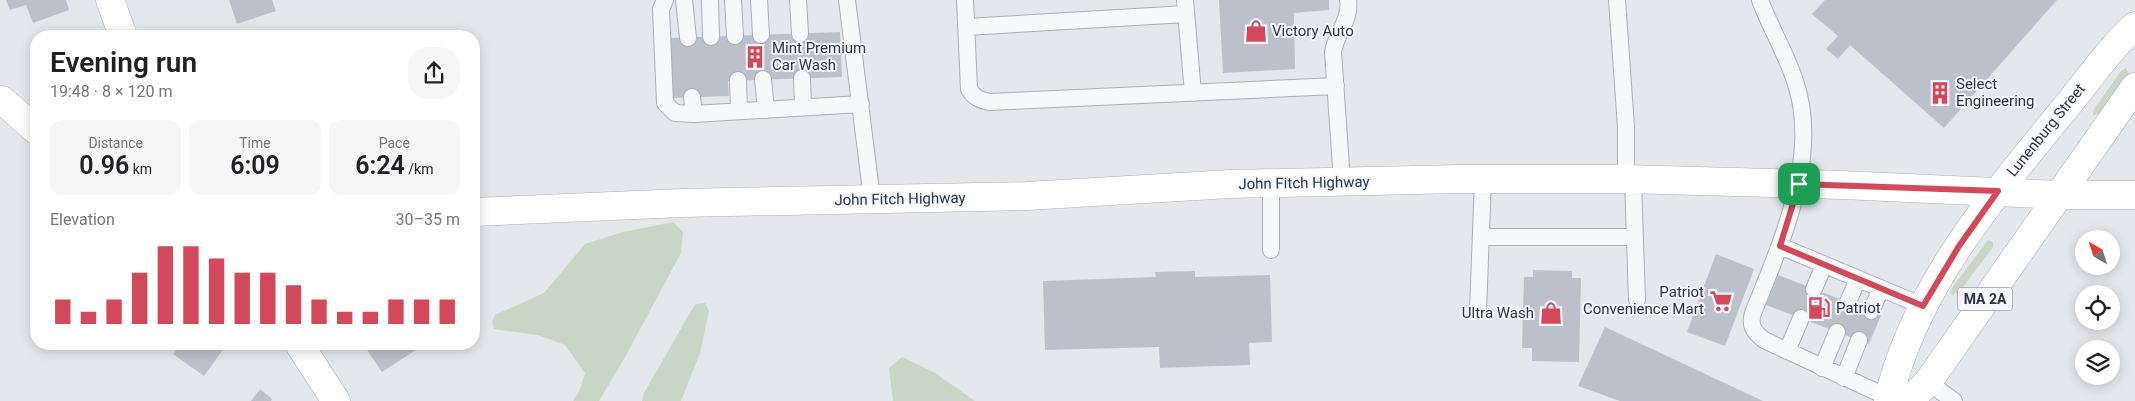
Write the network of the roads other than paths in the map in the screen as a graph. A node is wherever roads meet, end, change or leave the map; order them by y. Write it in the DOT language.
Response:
graph roads {
  1 [pos="110,0"];
  2 [pos="664,0"];
  3 [pos="684,0"];
  4 [pos="710,0"];
  5 [pos="733,0"];
  6 [pos="759,0"];
  7 [pos="798,0"];
  8 [pos="847,0"];
  9 [pos="964,0"];
  10 [pos="1348,0"];
  11 [pos="1618,0"];
  12 [pos="1760,0"];
  13 [pos="1186,7"];
  14 [pos="2135,26"];
  15 [pos="966,27"];
  16 [pos="121,30"];
  17 [pos="800,34"];
  18 [pos="761,35"];
  19 [pos="736,36"];
  20 [pos="712,37"];
  21 [pos="688,38"];
  22 [pos="802,78"];
  23 [pos="763,79"];
  24 [pos="738,80"];
  25 [pos="1336,86"];
  26 [pos="2135,87"];
  27 [pos="1193,93"];
  28 [pos="692,97"];
  29 [pos="1,100"];
  30 [pos="861,104"];
  31 [pos="803,107"];
  32 [pos="766,110"];
  33 [pos="30,111"];
  34 [pos="739,111"];
  35 [pos="694,114"];
  36 [pos="30,125"];
  37 [pos="1483,179"];
  38 [pos="1629,179"];
  39 [pos="1342,182"];
  40 [pos="1271,183"];
  41 [pos="1799,184"];
  42 [pos="1998,191"];
  43 [pos="2060,195"];
  44 [pos="2135,195"];
  45 [pos="872,199"];
  46 [pos="480,212"];
  47 [pos="1481,237"];
  48 [pos="1635,237"];
  49 [pos="1780,246"];
  50 [pos="1271,250"];
  51 [pos="1824,264"];
  52 [pos="1858,279"];
  53 [pos="1814,289"];
  54 [pos="1881,289"];
  55 [pos="1637,300"];
  56 [pos="1848,302"];
  57 [pos="1923,306"];
  58 [pos="1478,311"];
  59 [pos="1871,311"];
  60 [pos="1801,318"];
  61 [pos="1837,332"];
  62 [pos="1859,340"];
  63 [pos="303,350"];
  64 [pos="1787,351"];
  65 [pos="1822,368"];
  66 [pos="1844,378"];
  67 [pos="1928,382"];
  68 [pos="1896,400"];
  69 [pos="336,401"];
  70 [pos="1954,401"];
  1 -- 16 [label="main road"];
  2 -- 35 [label="lane"];
  3 -- 21 [label="lane"];
  4 -- 20 [label="lane"];
  5 -- 19 [label="lane"];
  6 -- 18 [label="lane"];
  7 -- 17 [label="lane"];
  8 -- 30 [label="lane"];
  9 -- 15 [label="lane"];
  10 -- 25 [label="lane"];
  11 -- 38 [label="lane"];
  12 -- 41 [label="lane"];
  13 -- 15 [label="lane"];
  13 -- 27 [label="lane"];
  14 -- 42 [label="main road, Lunenburg Street / MA 2A"];
  15 -- 27 [label="lane"];
  22 -- 31 [label="lane"];
  23 -- 32 [label="lane"];
  24 -- 34 [label="lane"];
  25 -- 27 [label="lane"];
  25 -- 39 [label="lane"];
  26 -- 43 [label="main road, MA 2A"];
  28 -- 35 [label="lane"];
  29 -- 33 [label="main road"];
  29 -- 36 [label="main road"];
  30 -- 31 [label="lane"];
  30 -- 45 [label="lane"];
  31 -- 32 [label="lane"];
  32 -- 34 [label="lane"];
  34 -- 35 [label="lane"];
  37 -- 38 [label="main road, John Fitch Highway"];
  37 -- 39 [label="main road, John Fitch Highway"];
  37 -- 47 [label="lane"];
  38 -- 41 [label="main road, John Fitch Highway"];
  38 -- 48 [label="lane"];
  39 -- 40 [label="main road, John Fitch Highway"];
  40 -- 45 [label="main road, John Fitch Highway"];
  40 -- 50 [label="lane"];
  41 -- 42 [label="main road, John Fitch Highway"];
  41 -- 49 [label="lane"];
  42 -- 43 [label="main road, John Fitch Highway"];
  42 -- 57 [label="main road, Lunenburg Street / MA 2A"];
  43 -- 44 [label="main road, John Fitch Highway"];
  43 -- 67 [label="main road, MA 2A"];
  45 -- 46 [label="main road, John Fitch Highway"];
  47 -- 48 [label="lane"];
  47 -- 58 [label="lane"];
  48 -- 55 [label="lane"];
  49 -- 51 [label="lane"];
  49 -- 64 [label="lane"];
  51 -- 52 [label="lane"];
  51 -- 53 [label="lane"];
  52 -- 54 [label="lane"];
  52 -- 56 [label="lane"];
  54 -- 57 [label="lane"];
  54 -- 59 [label="lane"];
  57 -- 68 [label="main road, Lunenburg Street / MA 2A"];
  60 -- 64 [label="lane"];
  61 -- 65 [label="lane"];
  62 -- 66 [label="lane"];
  63 -- 69 [label="main road"];
  64 -- 65 [label="lane"];
  65 -- 66 [label="lane"];
  66 -- 68 [label="lane"];
  67 -- 68 [label="main road, MA 2A"];
  67 -- 70 [label="lane"];
}
